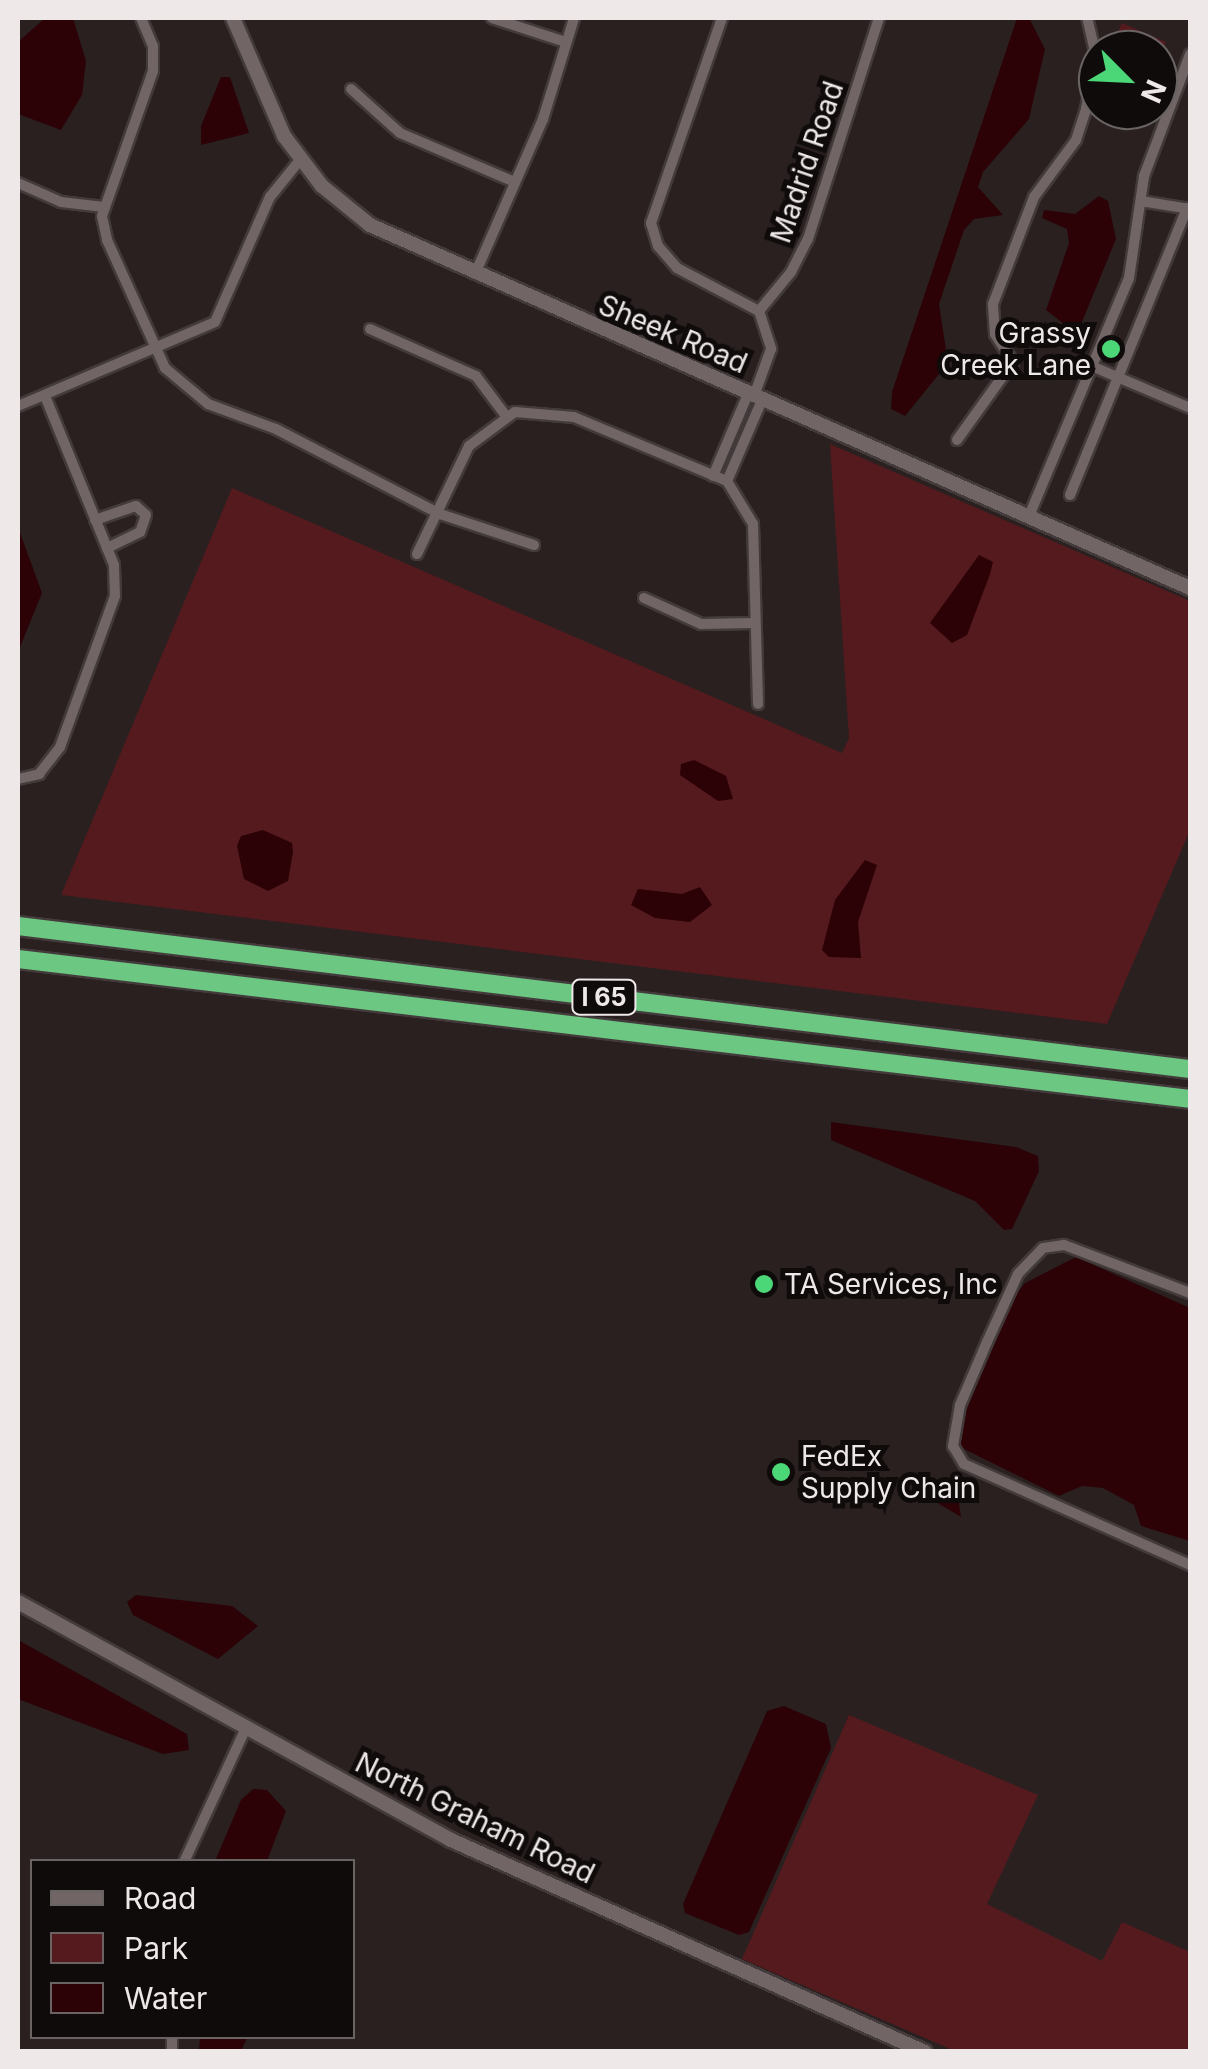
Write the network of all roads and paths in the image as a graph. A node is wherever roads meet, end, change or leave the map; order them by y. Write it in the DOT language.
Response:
graph roads {
  1 [pos="141,18"];
  2 [pos="233,18"];
  3 [pos="492,18"];
  4 [pos="574,18"];
  5 [pos="722,18"];
  6 [pos="879,18"];
  7 [pos="1087,18"];
  8 [pos="566,42"];
  9 [pos="1190,54"];
  10 [pos="351,89"];
  11 [pos="300,160"];
  12 [pos="516,182"];
  13 [pos="18,184"];
  14 [pos="1140,201"];
  15 [pos="104,208"];
  16 [pos="1189,209"];
  17 [pos="474,275"];
  18 [pos="759,310"];
  19 [pos="370,329"];
  20 [pos="158,351"];
  21 [pos="1094,367"];
  22 [pos="1119,378"];
  23 [pos="46,396"];
  24 [pos="755,397"];
  25 [pos="18,406"];
  26 [pos="1190,408"];
  27 [pos="506,416"];
  28 [pos="957,440"];
  29 [pos="712,476"];
  30 [pos="726,481"];
  31 [pos="1070,495"];
  32 [pos="440,514"];
  33 [pos="1029,516"];
  34 [pos="96,520"];
  35 [pos="534,544"];
  36 [pos="107,548"];
  37 [pos="417,554"];
  38 [pos="1190,588"];
  39 [pos="644,598"];
  40 [pos="752,623"];
  41 [pos="758,704"];
  42 [pos="18,779"];
  43 [pos="18,926"];
  44 [pos="18,959"];
  45 [pos="1190,1069"];
  46 [pos="1190,1101"];
  47 [pos="1190,1293"];
  48 [pos="1190,1565"];
  49 [pos="18,1602"];
  50 [pos="245,1730"];
  51 [pos="185,1859"];
  52 [pos="924,2052"];
  1 -- 15 [label="street"];
  2 -- 11 [label="street, Sheek Road"];
  3 -- 8 [label="street"];
  4 -- 8 [label="street"];
  5 -- 18 [label="street"];
  6 -- 18 [label="street, Madrid Road"];
  7 -- 28 [label="street"];
  8 -- 12 [label="street"];
  9 -- 14 [label="street"];
  10 -- 12 [label="street"];
  11 -- 17 [label="street, Sheek Road"];
  11 -- 20 [label="street"];
  12 -- 17 [label="street"];
  13 -- 15 [label="street"];
  14 -- 16 [label="street"];
  14 -- 21 [label="street"];
  15 -- 20 [label="street"];
  16 -- 22 [label="street"];
  17 -- 24 [label="street, Sheek Road"];
  18 -- 24 [label="street"];
  19 -- 27 [label="street"];
  20 -- 23 [label="street"];
  20 -- 32 [label="street"];
  21 -- 22 [label="street"];
  21 -- 33 [label="street"];
  22 -- 26 [label="street"];
  22 -- 31 [label="street"];
  23 -- 25 [label="street"];
  23 -- 34 [label="street"];
  24 -- 29 [label="street"];
  24 -- 30 [label="street"];
  24 -- 33 [label="street, Sheek Road"];
  27 -- 29 [label="street"];
  27 -- 32 [label="street"];
  29 -- 30 [label="street"];
  30 -- 40 [label="street"];
  32 -- 35 [label="street"];
  32 -- 37 [label="street"];
  33 -- 38 [label="street, Sheek Road"];
  34 -- 36 [label="street"];
  34 -- 36 [label="street"];
  36 -- 42 [label="street"];
  39 -- 40 [label="street"];
  40 -- 41 [label="street"];
  43 -- 45 [label="highway, I 65"];
  44 -- 46 [label="highway, I 65"];
  47 -- 48 [label="street"];
  49 -- 50 [label="street, North Graham Road"];
  50 -- 51 [label="street"];
  50 -- 52 [label="street, North Graham Road"];
}
